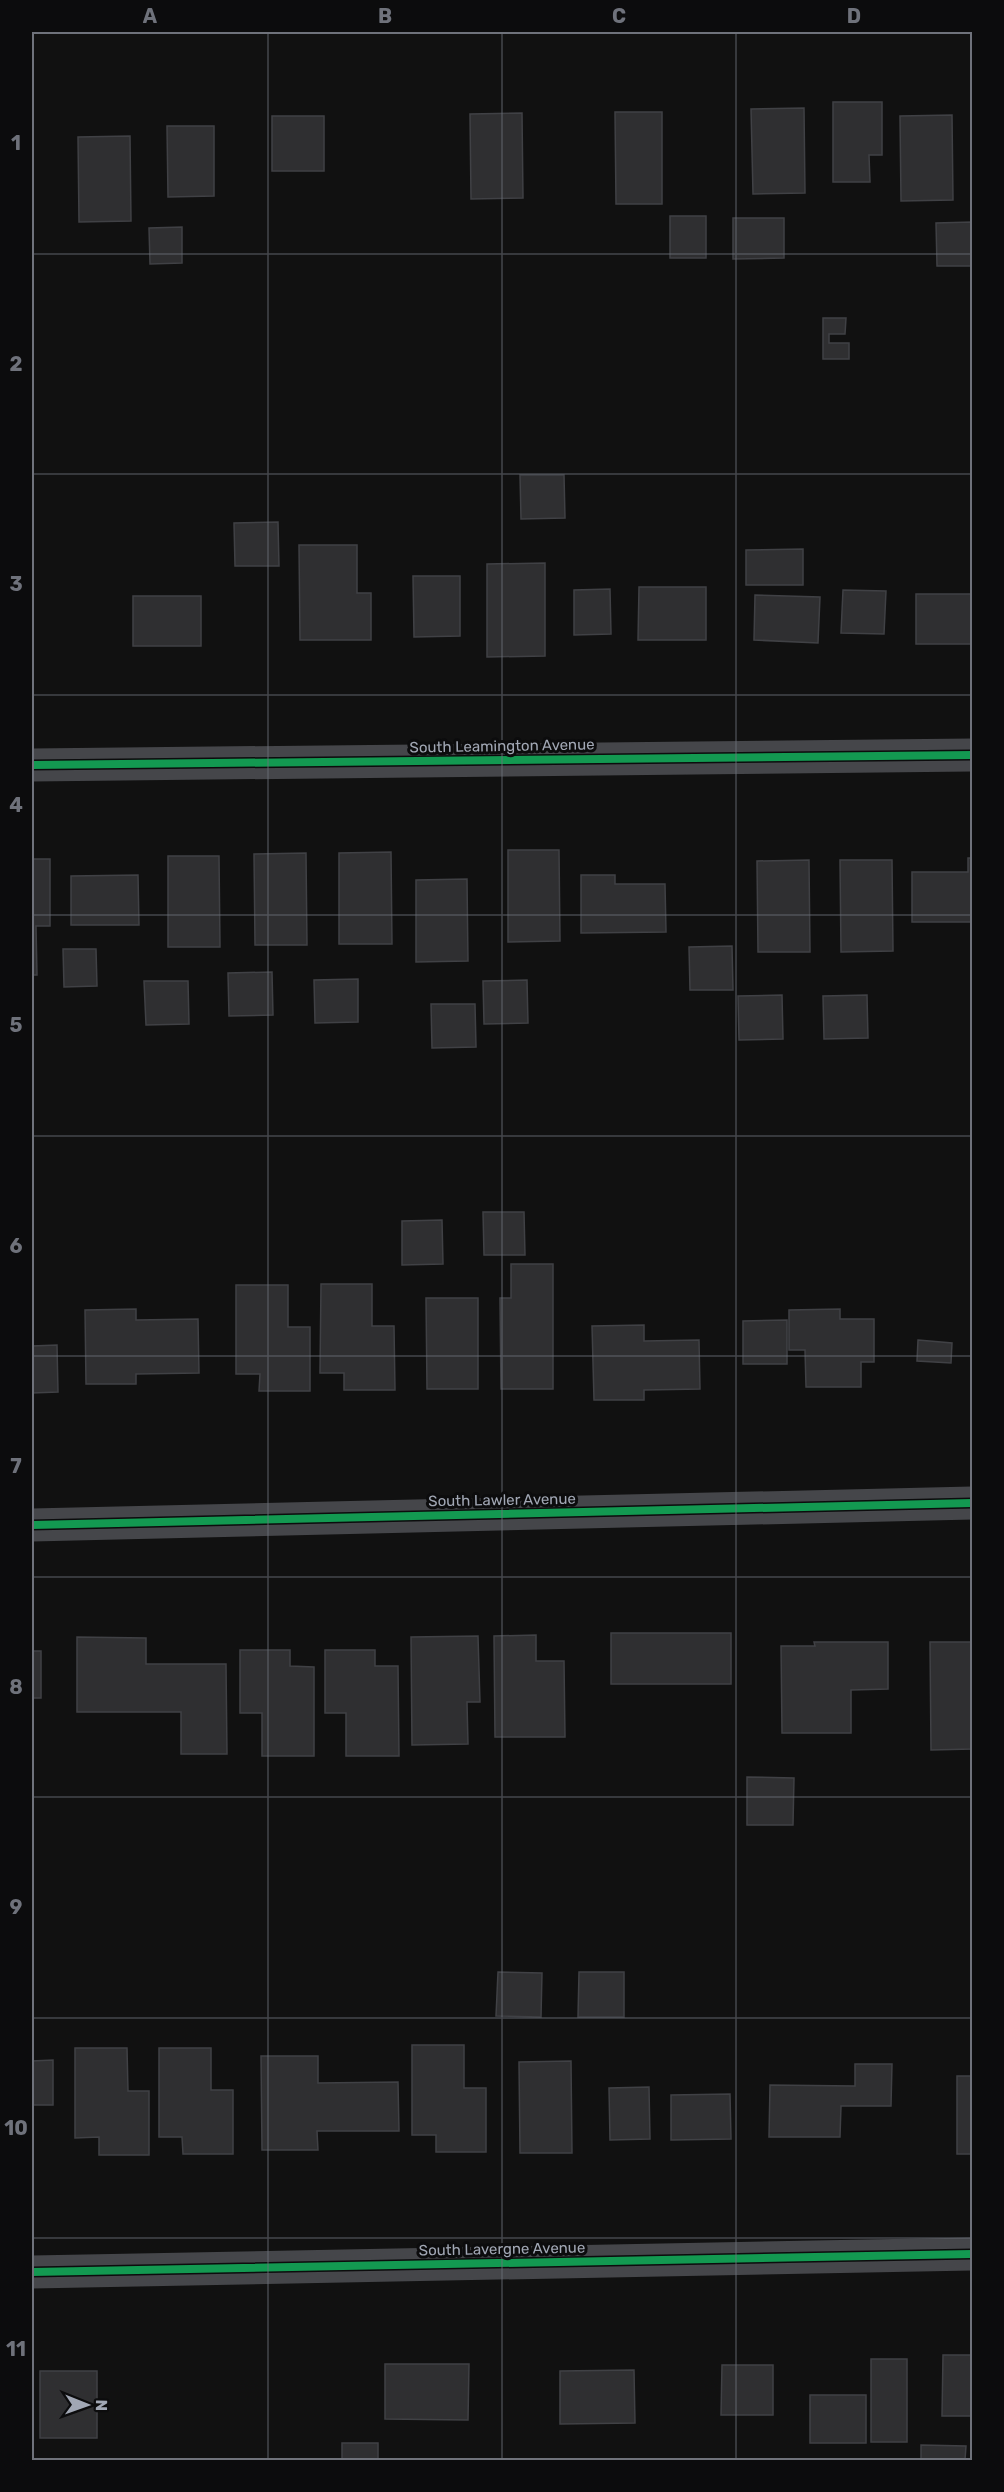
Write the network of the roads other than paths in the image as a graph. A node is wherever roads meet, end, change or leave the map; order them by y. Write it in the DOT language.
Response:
graph roads {
  1 [pos="972,755"];
  2 [pos="32,765"];
  3 [pos="972,1503"];
  4 [pos="32,1525"];
  5 [pos="972,2254"];
  6 [pos="32,2272"];
  1 -- 2 [label="street, South Leamington Avenue"];
  3 -- 4 [label="street, South Lawler Avenue"];
  5 -- 6 [label="street, South Lavergne Avenue"];
}
